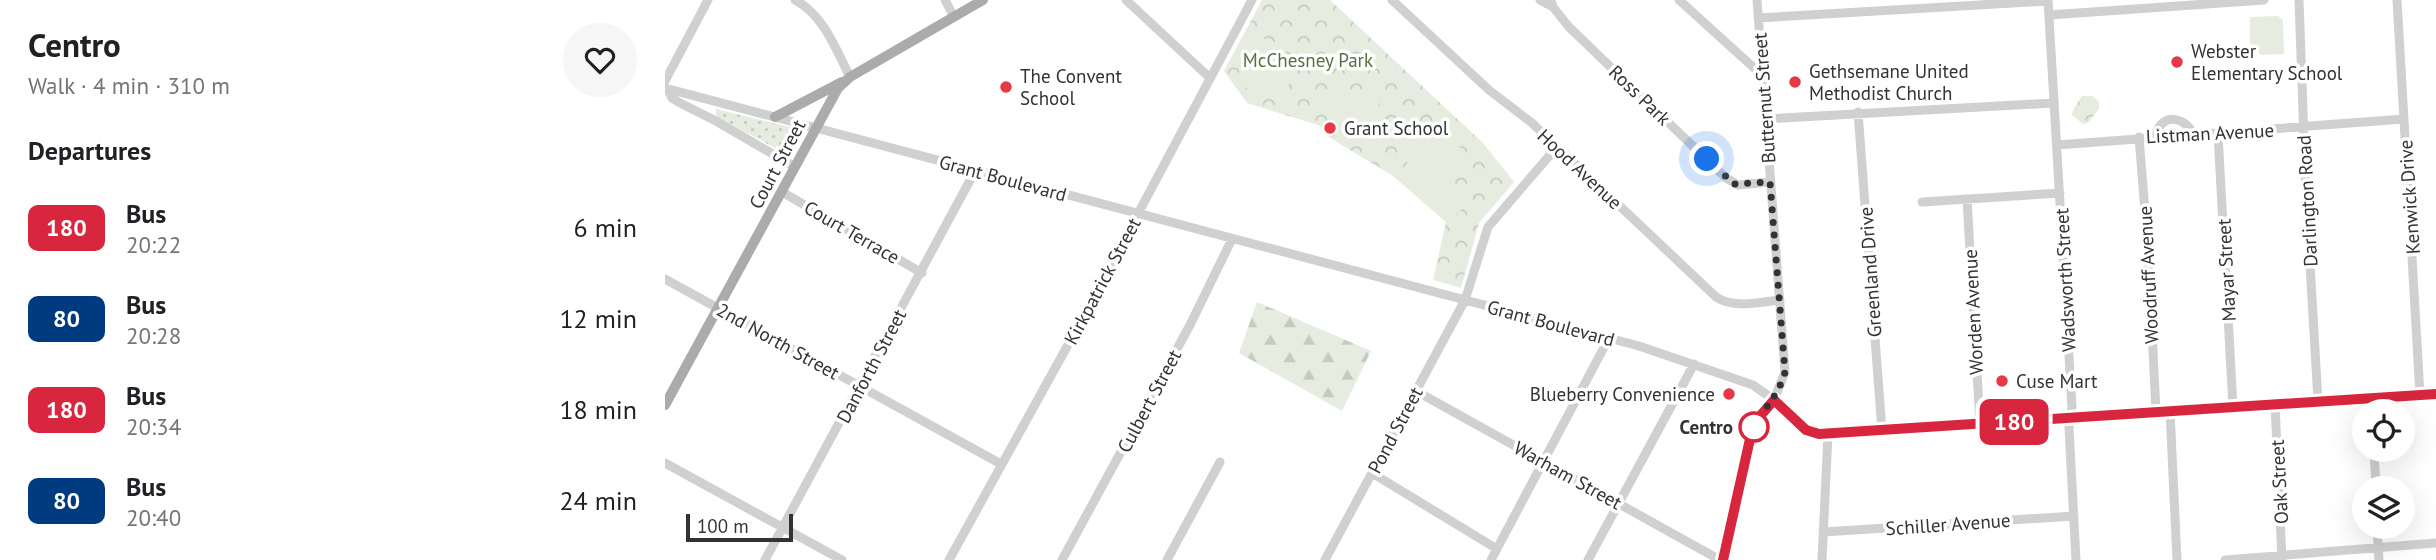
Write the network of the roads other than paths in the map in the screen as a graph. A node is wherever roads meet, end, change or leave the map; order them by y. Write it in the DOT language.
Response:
graph roads {
  1 [pos="708,0"];
  2 [pos="795,0"];
  3 [pos="945,0"];
  4 [pos="983,0"];
  5 [pos="1126,0"];
  6 [pos="1252,0"];
  7 [pos="1392,0"];
  8 [pos="1540,0"];
  9 [pos="1679,0"];
  10 [pos="1757,0"];
  11 [pos="2264,0"];
  12 [pos="2299,0"];
  13 [pos="2397,0"];
  14 [pos="2048,1"];
  15 [pos="1552,3"];
  16 [pos="2172,3"];
  17 [pos="2049,15"];
  18 [pos="954,17"];
  19 [pos="1758,18"];
  20 [pos="1763,76"];
  21 [pos="1210,78"];
  22 [pos="848,79"];
  23 [pos="666,86"];
  24 [pos="715,102"];
  25 [pos="2054,103"];
  26 [pos="1858,112"];
  27 [pos="775,117"];
  28 [pos="1766,119"];
  29 [pos="2404,119"];
  30 [pos="716,121"];
  31 [pos="2303,127"];
  32 [pos="816,128"];
  33 [pos="2218,134"];
  34 [pos="2195,135"];
  35 [pos="2155,136"];
  36 [pos="2139,137"];
  37 [pos="2057,145"];
  38 [pos="1556,148"];
  39 [pos="795,167"];
  40 [pos="975,171"];
  41 [pos="1770,182"];
  42 [pos="782,192"];
  43 [pos="2060,193"];
  44 [pos="1967,199"];
  45 [pos="1922,202"];
  46 [pos="1137,214"];
  47 [pos="1232,239"];
  48 [pos="922,273"];
  49 [pos="665,279"];
  50 [pos="1465,300"];
  51 [pos="1780,300"];
  52 [pos="718,309"];
  53 [pos="1609,338"];
  54 [pos="1694,364"];
  55 [pos="860,387"];
  56 [pos="1416,391"];
  57 [pos="2436,394"];
  58 [pos="2420,395"];
  59 [pos="2371,398"];
  60 [pos="1774,400"];
  61 [pos="2318,401"];
  62 [pos="2275,404"];
  63 [pos="665,405"];
  64 [pos="2233,407"];
  65 [pos="2170,411"];
  66 [pos="2156,412"];
  67 [pos="2071,418"];
  68 [pos="1980,424"];
  69 [pos="1882,431"];
  70 [pos="1828,434"];
  71 [pos="1220,462"];
  72 [pos="1544,462"];
  73 [pos="665,463"];
  74 [pos="1001,464"];
  75 [pos="1372,473"];
  76 [pos="1619,504"];
  77 [pos="2074,516"];
  78 [pos="783,527"];
  79 [pos="1823,532"];
  80 [pos="2379,539"];
  81 [pos="2436,543"];
  82 [pos="1497,549"];
  83 [pos="2379,549"];
  84 [pos="2282,558"];
  85 [pos="765,560"];
  86 [pos="842,560"];
  87 [pos="949,560"];
  88 [pos="1062,560"];
  89 [pos="1167,560"];
  90 [pos="1325,560"];
  91 [pos="1491,560"];
  92 [pos="1588,560"];
  93 [pos="1721,560"];
  94 [pos="1822,560"];
  95 [pos="2076,560"];
  96 [pos="2177,560"];
  97 [pos="2225,560"];
  98 [pos="2379,560"];
  1 -- 23 [label="street"];
  2 -- 22 [label="street"];
  3 -- 18 [label="street"];
  4 -- 18 [label="main road, Court Street"];
  5 -- 21 [label="street"];
  6 -- 21 [label="street, Kirkpatrick Street"];
  7 -- 38 [label="street, Hood Avenue"];
  8 -- 15 [label="street, Ross Park"];
  9 -- 20 [label="street"];
  10 -- 19 [label="street, Butternut Street"];
  11 -- 16 [label="street"];
  12 -- 31 [label="street, Darlington Road"];
  13 -- 29 [label="street, Kenwick Drive"];
  14 -- 17 [label="street, Wadsworth Street"];
  14 -- 19 [label="street"];
  15 -- 41 [label="street, Ross Park"];
  16 -- 17 [label="street"];
  17 -- 25 [label="street, Wadsworth Street"];
  18 -- 22 [label="main road, Court Street"];
  19 -- 20 [label="street, Butternut Street"];
  20 -- 28 [label="street, Butternut Street"];
  21 -- 46 [label="street, Kirkpatrick Street"];
  22 -- 27 [label="main road"];
  22 -- 32 [label="main road, Court Street"];
  23 -- 24 [label="street, Grant Boulevard"];
  23 -- 30 [label="street"];
  24 -- 27 [label="street, Grant Boulevard"];
  24 -- 30 [label="street"];
  25 -- 26 [label="street"];
  25 -- 37 [label="street, Wadsworth Street"];
  26 -- 28 [label="street"];
  26 -- 69 [label="street, Greenland Drive"];
  27 -- 32 [label="street, Grant Boulevard"];
  28 -- 41 [label="street, Butternut Street"];
  29 -- 31 [label="street, Listman Avenue"];
  29 -- 58 [label="street, Kenwick Drive"];
  30 -- 39 [label="street"];
  31 -- 33 [label="street, Listman Avenue"];
  31 -- 61 [label="street, Darlington Road"];
  32 -- 39 [label="main road, Court Street"];
  32 -- 40 [label="street, Grant Boulevard"];
  33 -- 34 [label="street, Listman Avenue"];
  33 -- 64 [label="street, Mayar Street"];
  34 -- 35 [label="street, Listman Avenue"];
  34 -- 35 [label="street"];
  35 -- 36 [label="street, Listman Avenue"];
  36 -- 37 [label="street, Listman Avenue"];
  36 -- 66 [label="street, Woodruff Avenue"];
  37 -- 43 [label="street, Wadsworth Street"];
  38 -- 50 [label="street, Pond Street"];
  38 -- 51 [label="street, Hood Avenue"];
  39 -- 42 [label="main road, Court Street"];
  40 -- 46 [label="street, Grant Boulevard"];
  40 -- 48 [label="street, Danforth Street"];
  41 -- 51 [label="street, Butternut Street"];
  42 -- 48 [label="street, Court Terrace"];
  42 -- 52 [label="main road, Court Street"];
  43 -- 44 [label="street"];
  43 -- 67 [label="street, Wadsworth Street"];
  44 -- 45 [label="street"];
  44 -- 68 [label="street, Worden Avenue"];
  46 -- 47 [label="street, Grant Boulevard"];
  46 -- 74 [label="street, Kirkpatrick Street"];
  47 -- 50 [label="street, Grant Boulevard"];
  47 -- 88 [label="street, Culbert Street"];
  48 -- 55 [label="street, Danforth Street"];
  49 -- 52 [label="street, 2nd North Street"];
  50 -- 53 [label="street, Grant Boulevard"];
  50 -- 56 [label="street, Pond Street"];
  51 -- 60 [label="street, Butternut Street"];
  52 -- 55 [label="street, 2nd North Street"];
  52 -- 63 [label="main road, Court Street"];
  53 -- 54 [label="street, Grant Boulevard"];
  53 -- 72 [label="street"];
  54 -- 60 [label="street, Grant Boulevard"];
  54 -- 76 [label="street"];
  55 -- 74 [label="street, 2nd North Street"];
  55 -- 78 [label="street, Danforth Street"];
  56 -- 72 [label="street, Warham Street"];
  56 -- 75 [label="street, Pond Street"];
  57 -- 58 [label="street, Grant Boulevard"];
  58 -- 59 [label="street, Grant Boulevard"];
  59 -- 61 [label="street, Grant Boulevard"];
  60 -- 70 [label="street, Grant Boulevard"];
  60 -- 93 [label="street, Butternut Street"];
  61 -- 62 [label="street, Grant Boulevard"];
  62 -- 64 [label="street, Grant Boulevard"];
  62 -- 84 [label="street, Oak Street"];
  64 -- 65 [label="street, Grant Boulevard"];
  65 -- 66 [label="street, Grant Boulevard"];
  65 -- 96 [label="street"];
  66 -- 67 [label="street, Grant Boulevard"];
  67 -- 68 [label="street, Grant Boulevard"];
  67 -- 77 [label="street, Wadsworth Street"];
  68 -- 69 [label="street, Grant Boulevard"];
  69 -- 70 [label="street, Grant Boulevard"];
  70 -- 79 [label="street"];
  71 -- 89 [label="street"];
  72 -- 76 [label="street, Warham Street"];
  72 -- 82 [label="street"];
  73 -- 78 [label="street"];
  74 -- 87 [label="street, Kirkpatrick Street"];
  75 -- 82 [label="street"];
  75 -- 90 [label="street, Pond Street"];
  76 -- 92 [label="street"];
  76 -- 93 [label="street, Warham Street"];
  77 -- 79 [label="street, Schiller Avenue"];
  77 -- 95 [label="street, Wadsworth Street"];
  78 -- 85 [label="street, Danforth Street"];
  78 -- 86 [label="street"];
  79 -- 94 [label="street"];
  80 -- 83 [label="street"];
  81 -- 83 [label="street"];
  82 -- 91 [label="street"];
  83 -- 84 [label="street"];
  83 -- 98 [label="street"];
  84 -- 97 [label="street"];
}
